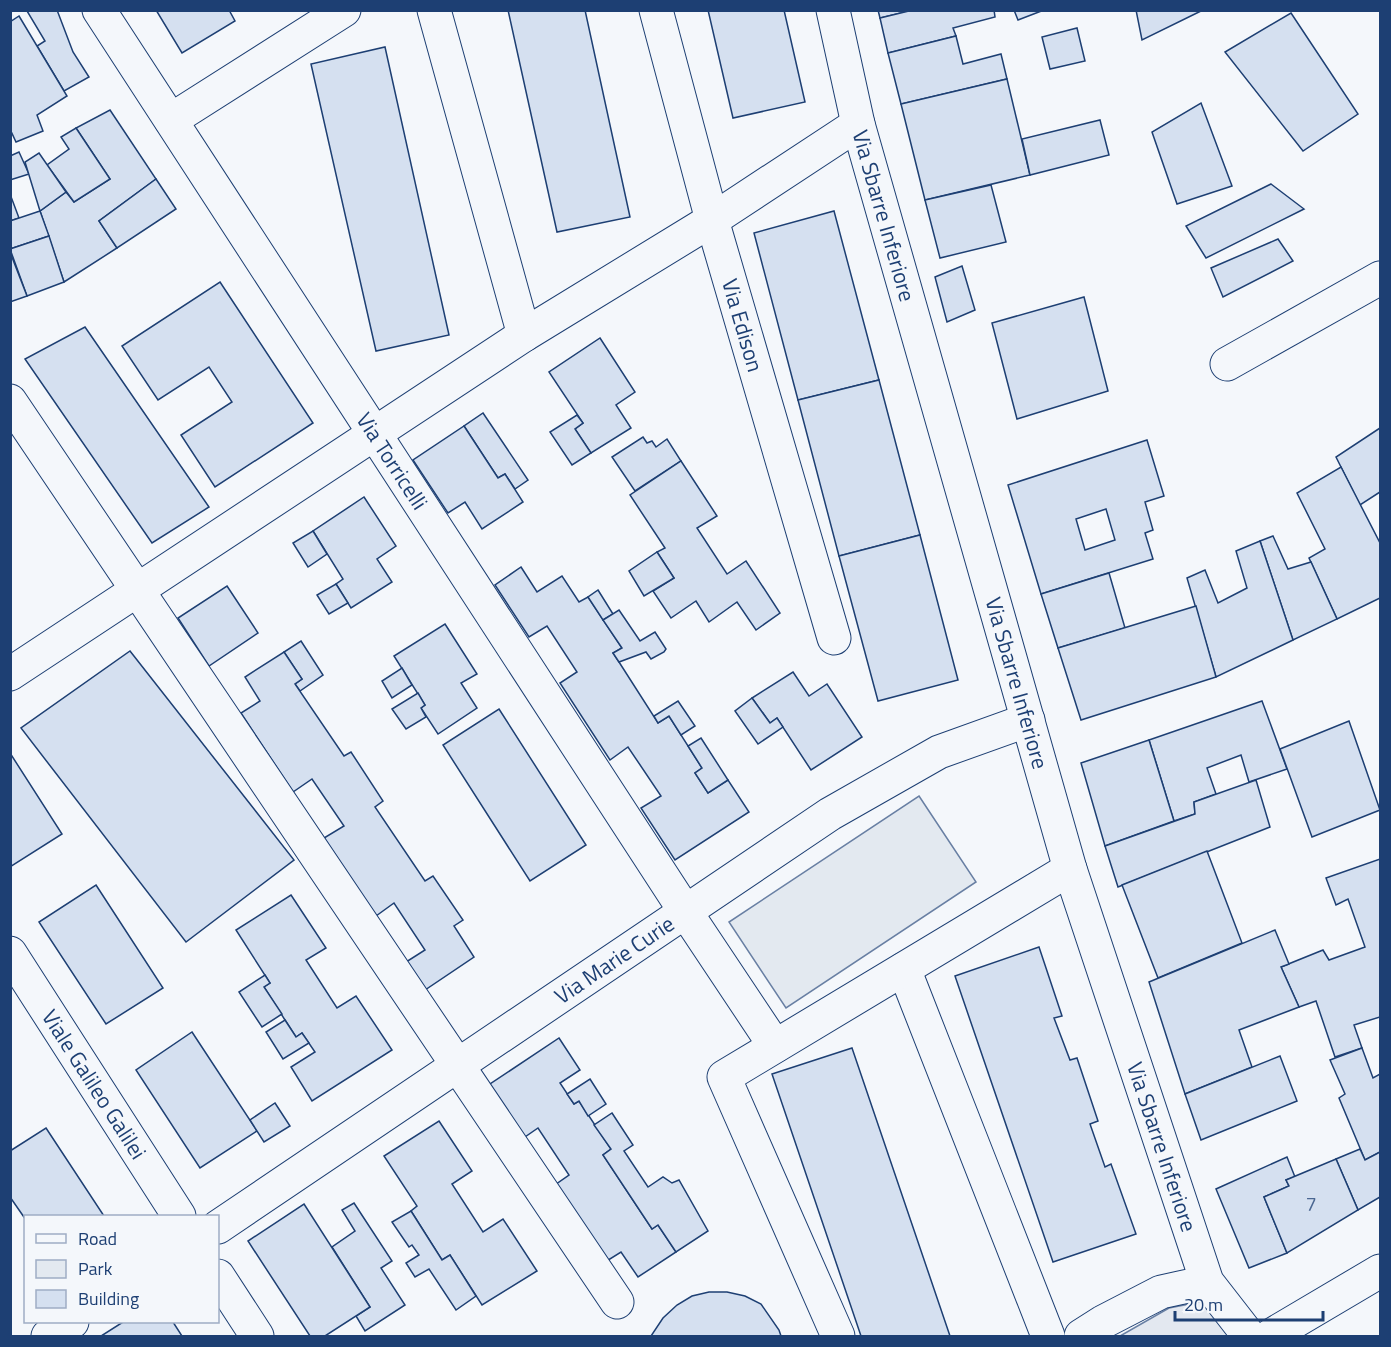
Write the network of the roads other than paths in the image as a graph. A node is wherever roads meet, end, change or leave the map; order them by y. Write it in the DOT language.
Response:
graph roads {
  1 [pos="99,10"];
  2 [pos="344,10"];
  3 [pos="434,10"];
  4 [pos="656,10"];
  5 [pos="833,10"];
  6 [pos="171,120"];
  7 [pos="858,124"];
  8 [pos="712,220"];
  9 [pos="1380,278"];
  10 [pos="525,335"];
  11 [pos="1227,364"];
  12 [pos="10,401"];
  13 [pos="376,434"];
  14 [pos="139,590"];
  15 [pos="834,638"];
  16 [pos="10,674"];
  17 [pos="1028,720"];
  18 [pos="1070,868"];
  19 [pos="685,911"];
  20 [pos="10,954"];
  21 [pos="904,969"];
  22 [pos="775,1046"];
  23 [pos="457,1065"];
  24 [pos="177,1215"];
  25 [pos="219,1226"];
  26 [pos="1380,1271"];
  27 [pos="219,1278"];
  28 [pos="1207,1282"];
  29 [pos="617,1302"];
  30 [pos="70,1323"];
  31 [pos="48,1336"];
  32 [pos="257,1336"];
  33 [pos="838,1336"];
  34 [pos="1048,1336"];
  35 [pos="1081,1336"];
  36 [pos="1249,1336"];
  37 [pos="1270,1336"];
  1 -- 6 [label="street, Via Torricelli"];
  2 -- 6 [label="street"];
  3 -- 10 [label="street"];
  4 -- 8 [label="street, Via Edison"];
  5 -- 7 [label="street, Via Sbarre Inferiore"];
  6 -- 13 [label="street, Via Torricelli"];
  7 -- 8 [label="street"];
  7 -- 17 [label="street, Via Sbarre Inferiore"];
  8 -- 10 [label="street"];
  8 -- 15 [label="street, Via Edison"];
  9 -- 11 [label="street"];
  10 -- 13 [label="street"];
  12 -- 14 [label="street"];
  13 -- 14 [label="street"];
  13 -- 19 [label="street, Via Torricelli"];
  14 -- 16 [label="street"];
  14 -- 23 [label="street"];
  17 -- 18 [label="street, Via Sbarre Inferiore"];
  17 -- 19 [label="street, Via Marie Curie"];
  18 -- 21 [label="street"];
  18 -- 28 [label="street, Via Sbarre Inferiore"];
  19 -- 22 [label="street, Via Torricelli"];
  19 -- 23 [label="street, Via Marie Curie"];
  20 -- 24 [label="street, Viale Galileo Galilei"];
  21 -- 22 [label="street"];
  21 -- 34 [label="street"];
  22 -- 33 [label="street"];
  23 -- 25 [label="street, Via Marie Curie"];
  23 -- 29 [label="street"];
  26 -- 37 [label="street"];
  27 -- 32 [label="street"];
  28 -- 35 [label="street"];
  28 -- 36 [label="street, Via Sbarre Inferiore"];
  30 -- 31 [label="street"];
}
